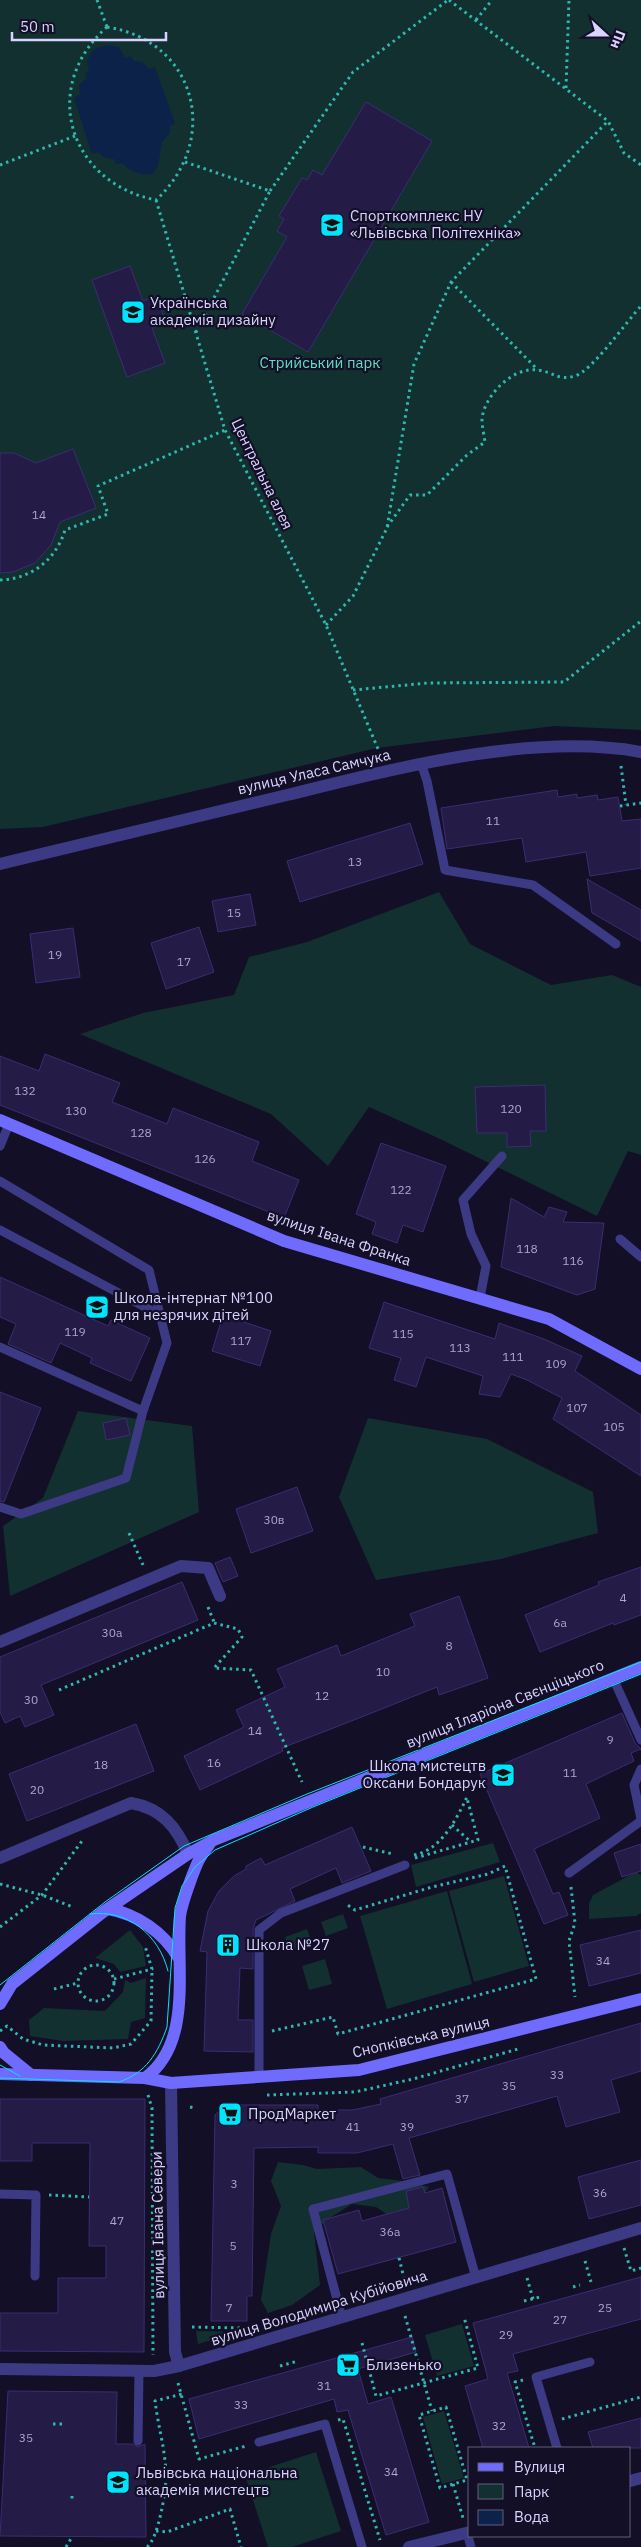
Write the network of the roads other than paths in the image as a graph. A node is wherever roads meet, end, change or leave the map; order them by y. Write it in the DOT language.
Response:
graph roads {
  1 [pos="641,752"];
  2 [pos="421,763"];
  3 [pos="0,864"];
  4 [pos="616,944"];
  5 [pos="4,1122"];
  6 [pos="0,1146"];
  7 [pos="502,1156"];
  8 [pos="0,1181"];
  9 [pos="0,1230"];
  10 [pos="620,1239"];
  11 [pos="641,1258"];
  12 [pos="480,1298"];
  13 [pos="160,1315"];
  14 [pos="0,1347"];
  15 [pos="641,1368"];
  16 [pos="143,1411"];
  17 [pos="0,1507"];
  18 [pos="220,1596"];
  19 [pos="0,1642"];
  20 [pos="641,1668"];
  21 [pos="613,1678"];
  22 [pos="641,1740"];
  23 [pos="641,1769"];
  24 [pos="641,1820"];
  25 [pos="214,1840"];
  26 [pos="188,1854"];
  27 [pos="0,1858"];
  28 [pos="405,1861"];
  29 [pos="569,1873"];
  30 [pos="108,1909"];
  31 [pos="178,1957"];
  32 [pos="12,1984"];
  33 [pos="0,1994"];
  34 [pos="641,1999"];
  35 [pos="0,2004"];
  36 [pos="0,2047"];
  37 [pos="0,2074"];
  38 [pos="31,2075"];
  39 [pos="259,2076"];
  40 [pos="145,2078"];
  41 [pos="171,2083"];
  42 [pos="0,2194"];
  43 [pos="641,2228"];
  44 [pos="35,2276"];
  45 [pos="476,2278"];
  46 [pos="342,2318"];
  47 [pos="590,2362"];
  48 [pos="179,2366"];
  49 [pos="0,2369"];
  50 [pos="139,2371"];
  51 [pos="138,2441"];
  52 [pos="259,2442"];
  53 [pos="557,2447"];
  54 [pos="468,2532"];
  55 [pos="362,2547"];
  56 [pos="410,2547"];
  1 -- 2 [label="street, вулиця Уласа Самчука"];
  2 -- 3 [label="street, вулиця Уласа Самчука"];
  2 -- 4 [label="lane"];
  5 -- 6 [label="lane"];
  5 -- 12 [label="main road, вулиця Івана Франка"];
  7 -- 12 [label="lane"];
  8 -- 13 [label="lane"];
  9 -- 13 [label="lane"];
  10 -- 11 [label="lane"];
  12 -- 15 [label="main road, вулиця Івана Франка"];
  13 -- 16 [label="lane"];
  14 -- 16 [label="lane"];
  16 -- 17 [label="lane"];
  18 -- 19 [label="street"];
  20 -- 21 [label="main road, вулиця Іларіона Свєнціцького"];
  21 -- 22 [label="lane"];
  21 -- 25 [label="main road, вулиця Іларіона Свєнціцького"];
  23 -- 24 [label="lane"];
  24 -- 29 [label="lane"];
  25 -- 26 [label="main road, вулиця Іларіона Свєнціцького"];
  25 -- 31 [label="main road"];
  26 -- 27 [label="street"];
  26 -- 30 [label="main road, вулиця Іларіона Свєнціцького"];
  28 -- 39 [label="lane"];
  30 -- 31 [label="main road"];
  30 -- 32 [label="main road, вулиця Іларіона Свєнціцького"];
  31 -- 40 [label="main road"];
  32 -- 33 [label="main road"];
  32 -- 35 [label="main road"];
  34 -- 39 [label="main road, Снопківська вулиця"];
  36 -- 38 [label="main road"];
  37 -- 38 [label="main road"];
  38 -- 40 [label="main road, Снопківська вулиця"];
  39 -- 41 [label="main road, Снопківська вулиця"];
  40 -- 41 [label="main road, Снопківська вулиця"];
  41 -- 48 [label="street, вулиця Івана Севери"];
  42 -- 44 [label="lane"];
  43 -- 45 [label="street, вулиця Володимира Кубійовича"];
  45 -- 46 [label="street, вулиця Володимира Кубійовича"];
  45 -- 46 [label="lane"];
  46 -- 48 [label="street, вулиця Володимира Кубійовича"];
  47 -- 53 [label="lane"];
  48 -- 50 [label="street, вулиця Володимира Кубійовича"];
  49 -- 50 [label="street, вулиця Володимира Кубійовича"];
  50 -- 51 [label="lane"];
  52 -- 55 [label="lane"];
  54 -- 56 [label="street"];
}
